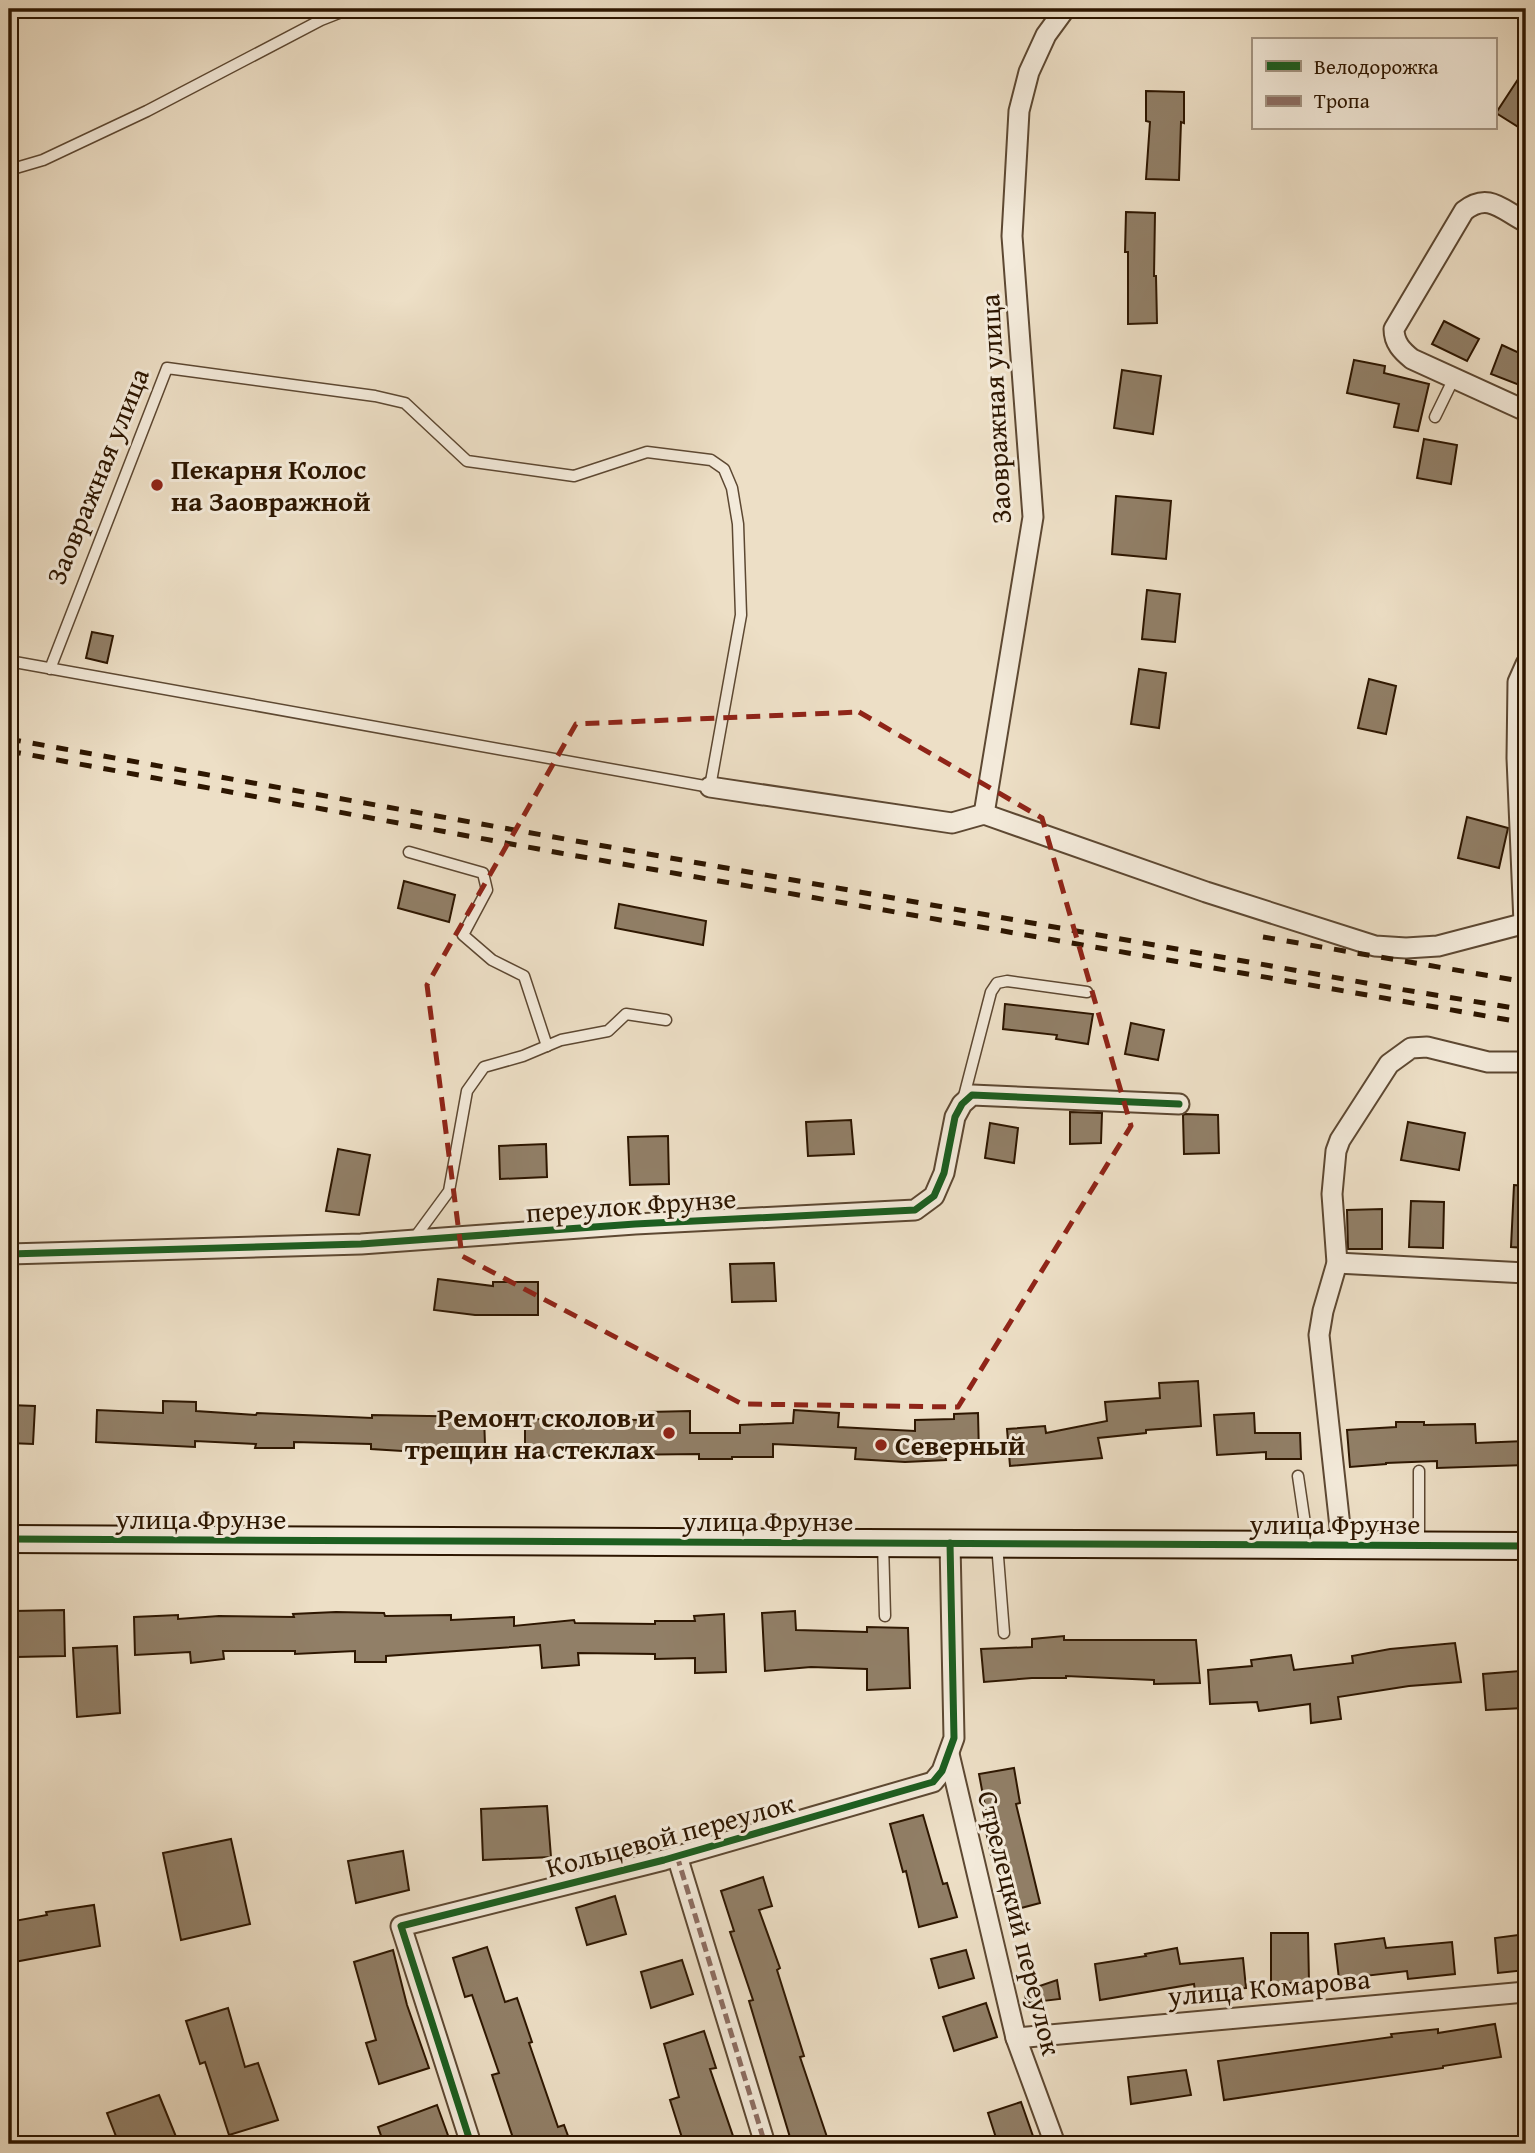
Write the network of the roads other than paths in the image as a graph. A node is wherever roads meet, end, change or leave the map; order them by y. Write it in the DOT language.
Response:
graph roads {
  1 [pos="349,9"];
  2 [pos="1065,9"];
  3 [pos="9,170"];
  4 [pos="1526,222"];
  5 [pos="1454,378"];
  6 [pos="1526,411"];
  7 [pos="1435,417"];
  8 [pos="9,661"];
  9 [pos="1526,664"];
  10 [pos="50,669"];
  11 [pos="710,787"];
  12 [pos="984,814"];
  13 [pos="409,852"];
  14 [pos="1525,923"];
  15 [pos="1087,992"];
  16 [pos="666,1020"];
  17 [pos="547,1046"];
  18 [pos="1526,1062"];
  19 [pos="962,1104"];
  20 [pos="1179,1104"];
  21 [pos="413,1241"];
  22 [pos="9,1254"];
  23 [pos="1338,1263"];
  24 [pos="1526,1273"];
  25 [pos="1419,1471"];
  26 [pos="1298,1476"];
  27 [pos="9,1539"];
  28 [pos="883,1543"];
  29 [pos="950,1543"];
  30 [pos="997,1543"];
  31 [pos="1308,1545"];
  32 [pos="1342,1545"];
  33 [pos="1419,1545"];
  34 [pos="1526,1546"];
  35 [pos="885,1616"];
  36 [pos="1004,1633"];
  37 [pos="949,1754"];
  38 [pos="677,1856"];
  39 [pos="1526,1992"];
  40 [pos="1016,2038"];
  41 [pos="471,2144"];
  42 [pos="765,2144"];
  43 [pos="1055,2144"];
  1 -- 3 [label="lane"];
  2 -- 12 [label="street, Заовражная улица"];
  4 -- 5 [label="street"];
  5 -- 6 [label="street"];
  5 -- 7 [label="lane"];
  8 -- 10 [label="lane"];
  9 -- 14 [label="street"];
  10 -- 11 [label="lane"];
  10 -- 11 [label="lane, Заовражная улица"];
  11 -- 12 [label="street"];
  12 -- 14 [label="street"];
  13 -- 17 [label="lane"];
  15 -- 19 [label="lane"];
  16 -- 17 [label="lane"];
  17 -- 21 [label="lane"];
  18 -- 23 [label="street"];
  19 -- 20 [label="street"];
  19 -- 21 [label="street, переулок Фрунзе"];
  21 -- 22 [label="street, переулок Фрунзе"];
  23 -- 24 [label="street"];
  23 -- 32 [label="street"];
  25 -- 33 [label="lane"];
  26 -- 31 [label="lane"];
  27 -- 28 [label="street, улица Фрунзе"];
  28 -- 29 [label="street, улица Фрунзе"];
  28 -- 35 [label="lane"];
  29 -- 30 [label="street, улица Фрунзе"];
  29 -- 37 [label="street, Кольцевой переулок"];
  30 -- 31 [label="street, улица Фрунзе"];
  30 -- 36 [label="lane"];
  31 -- 32 [label="street, улица Фрунзе"];
  32 -- 33 [label="street, улица Фрунзе"];
  33 -- 34 [label="street, улица Фрунзе"];
  37 -- 38 [label="street, Кольцевой переулок"];
  37 -- 40 [label="street, Стрелецкий переулок"];
  38 -- 41 [label="street, Кольцевой переулок"];
  38 -- 42 [label="street"];
  39 -- 40 [label="street, улица Комарова"];
  40 -- 43 [label="street, Стрелецкий переулок"];
}
